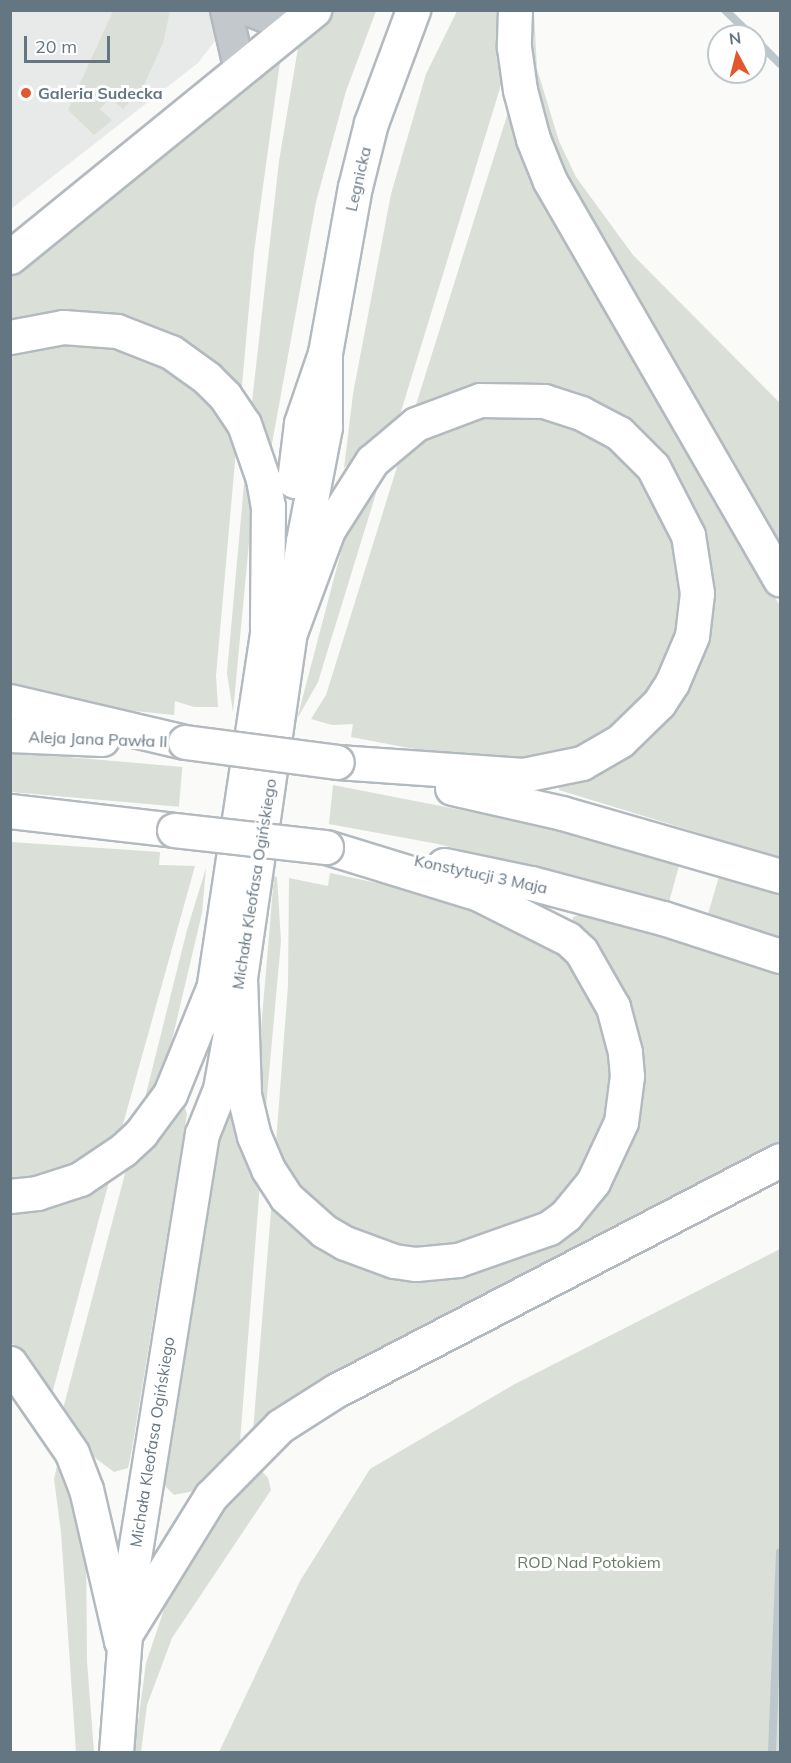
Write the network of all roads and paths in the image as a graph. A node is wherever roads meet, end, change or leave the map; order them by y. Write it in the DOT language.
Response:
graph roads {
  1 [pos="226,10"];
  2 [pos="248,10"];
  3 [pos="413,10"];
  4 [pos="515,10"];
  5 [pos="304,20"];
  6 [pos="240,71"];
  7 [pos="10,257"];
  8 [pos="10,337"];
  9 [pos="780,579"];
  10 [pos="279,629"];
  11 [pos="10,701"];
  12 [pos="10,735"];
  13 [pos="185,742"];
  14 [pos="337,762"];
  15 [pos="10,811"];
  16 [pos="10,830"];
  17 [pos="174,830"];
  18 [pos="326,848"];
  19 [pos="780,876"];
  20 [pos="780,956"];
  21 [pos="226,983"];
  22 [pos="780,1160"];
  23 [pos="10,1196"];
  24 [pos="10,1363"];
  25 [pos="122,1641"];
  26 [pos="116,1752"];
  1 -- 6 [label="street"];
  2 -- 5 [label="street"];
  3 -- 10 [label="main road, Legnicka"];
  4 -- 9 [label="main road"];
  5 -- 6 [label="main road"];
  6 -- 7 [label="main road"];
  8 -- 10 [label="main road"];
  10 -- 14 [label="main road"];
  10 -- 21 [label="main road, Michała Kleofasa Ogińskiego"];
  11 -- 13 [label="main road"];
  12 -- 13 [label="main road, Aleja Jana Pawła II"];
  13 -- 14 [label="main road, bridge"];
  14 -- 19 [label="main road"];
  15 -- 17 [label="main road"];
  16 -- 17 [label="main road"];
  17 -- 18 [label="main road, Konstytucji 3 Maja, bridge"];
  18 -- 20 [label="main road, Konstytucji 3 Maja"];
  18 -- 21 [label="main road"];
  21 -- 23 [label="main road"];
  21 -- 25 [label="main road, Michała Kleofasa Ogińskiego"];
  22 -- 25 [label="main road"];
  24 -- 25 [label="main road"];
  25 -- 26 [label="main road, Michała Kleofasa Ogińskiego"];
}
